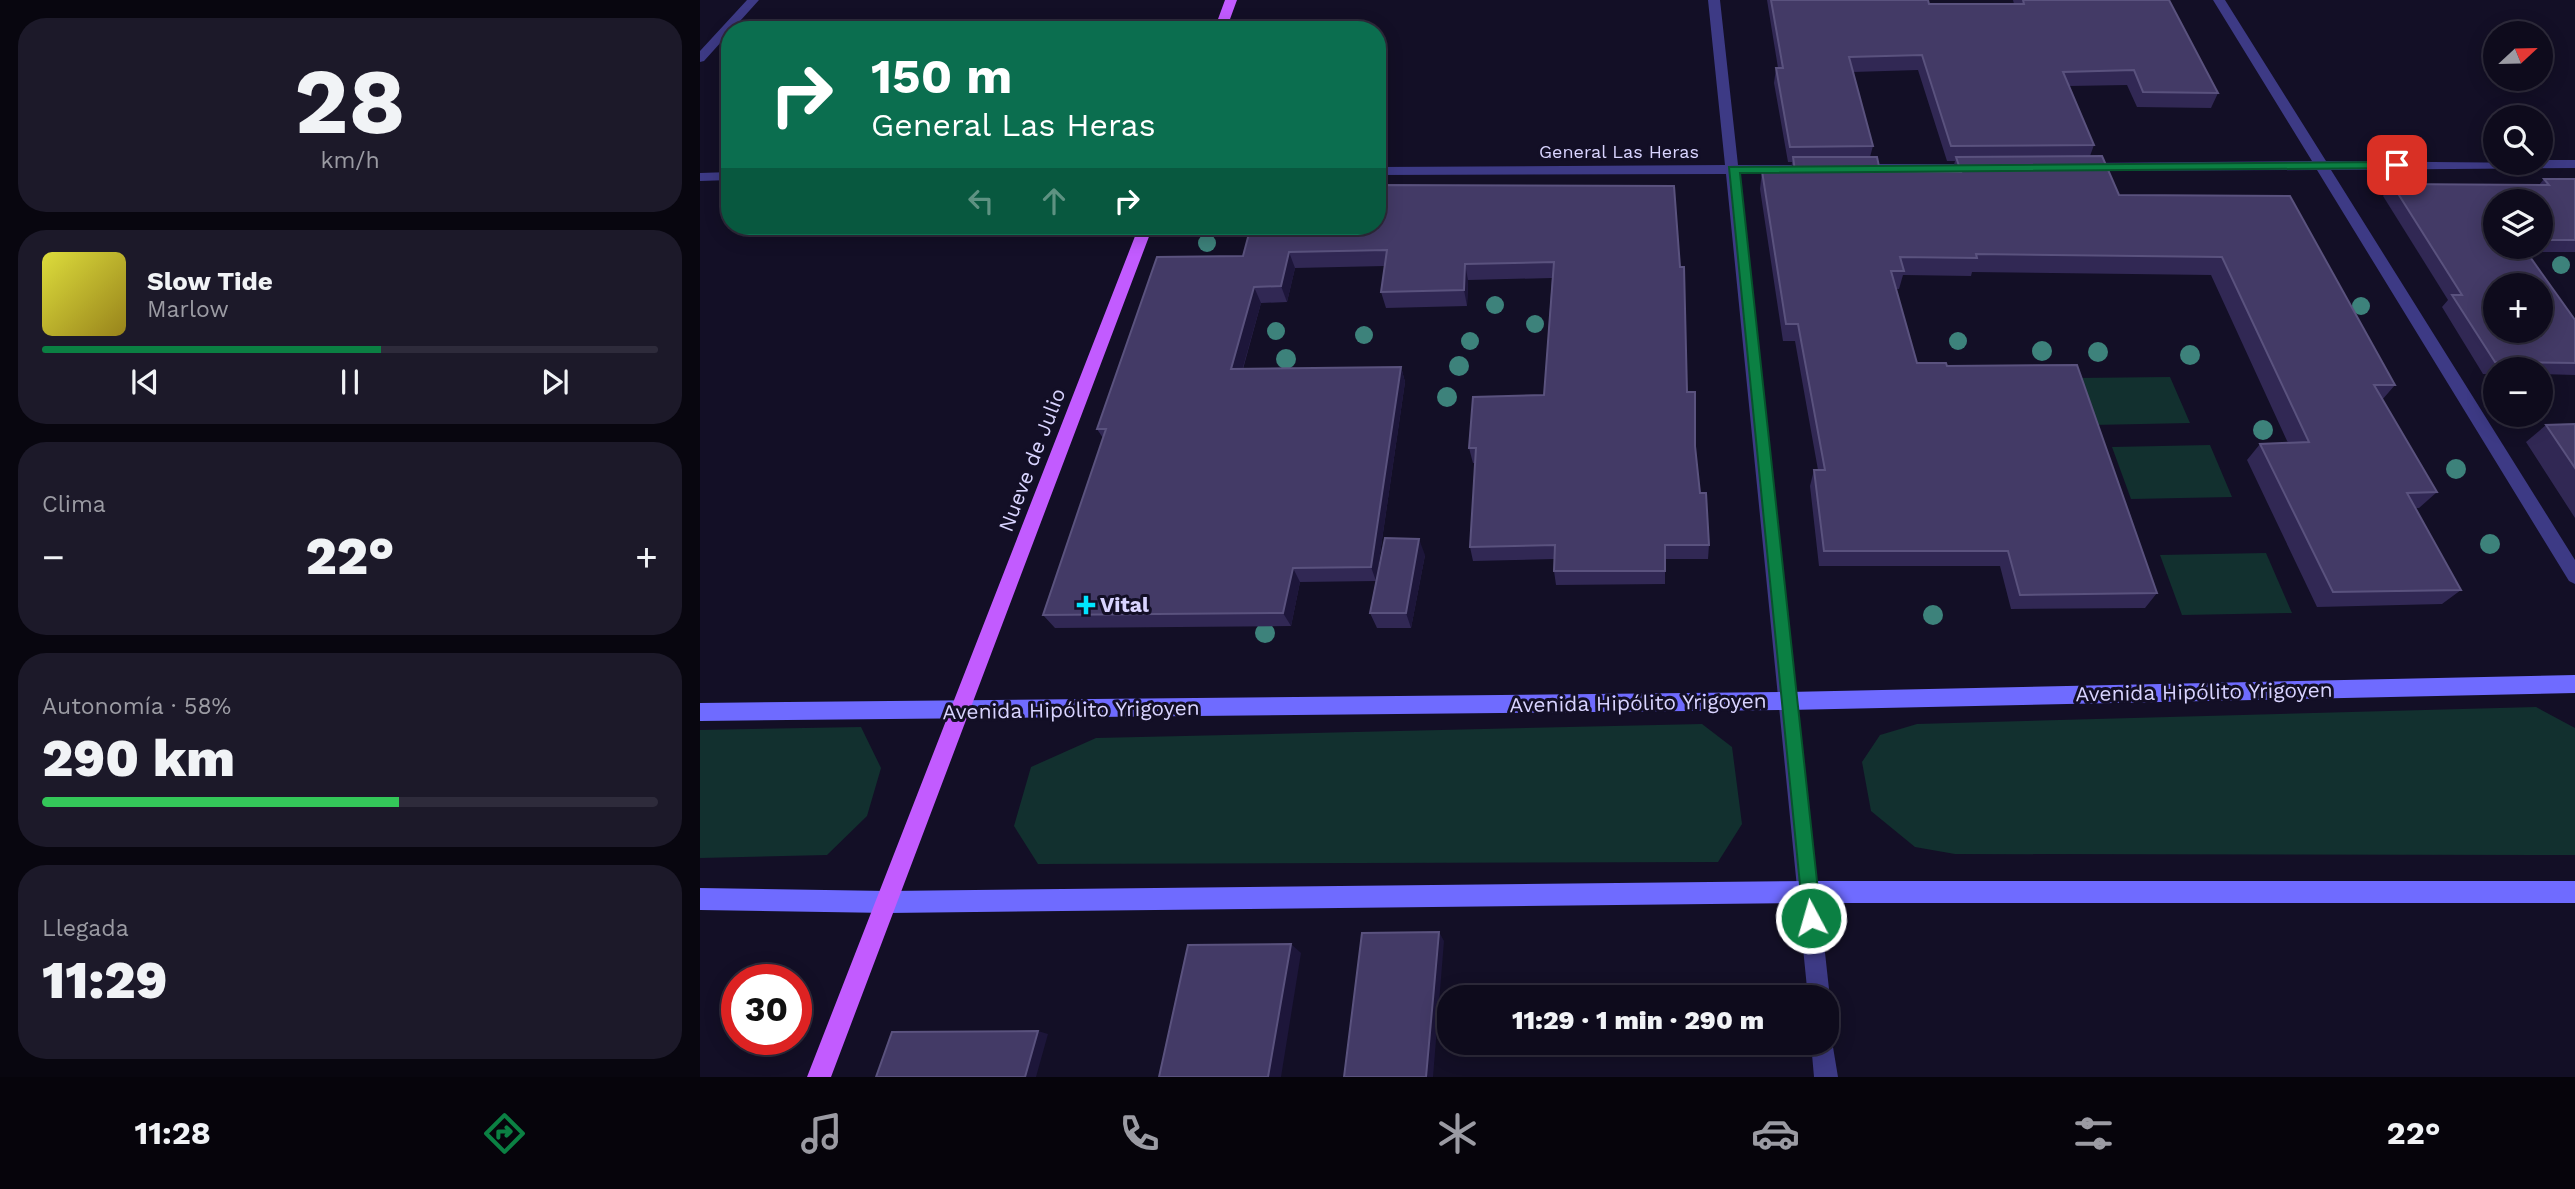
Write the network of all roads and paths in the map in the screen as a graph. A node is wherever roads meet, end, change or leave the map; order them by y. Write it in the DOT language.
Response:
graph roads {
  1 [pos="753,0"];
  2 [pos="1231,0"];
  3 [pos="1714,0"];
  4 [pos="2219,0"];
  5 [pos="734,21"];
  6 [pos="1223,21"];
  7 [pos="721,35"];
  8 [pos="700,58"];
  9 [pos="2575,164"];
  10 [pos="2321,166"];
  11 [pos="2069,167"];
  12 [pos="1985,168"];
  13 [pos="1734,169"];
  14 [pos="1386,171"];
  15 [pos="721,176"];
  16 [pos="700,177"];
  17 [pos="1143,235"];
  18 [pos="2575,576"];
  19 [pos="2575,684"];
  20 [pos="1788,701"];
  21 [pos="960,711"];
  22 [pos="700,712"];
  23 [pos="1808,892"];
  24 [pos="2575,892"];
  25 [pos="700,899"];
  26 [pos="888,902"];
  27 [pos="1818,985"];
  28 [pos="1824,1055"];
  29 [pos="819,1077"];
  30 [pos="1826,1077"];
  1 -- 5 [label="street"];
  2 -- 6 [label="main road"];
  3 -- 13 [label="street"];
  4 -- 10 [label="street"];
  7 -- 8 [label="street"];
  9 -- 10 [label="street"];
  10 -- 11 [label="street"];
  10 -- 18 [label="street"];
  12 -- 13 [label="street, General Las Heras"];
  13 -- 14 [label="street, General Las Heras"];
  13 -- 20 [label="street"];
  15 -- 16 [label="street"];
  17 -- 21 [label="main road, Nueve de Julio"];
  19 -- 20 [label="main road, Avenida Hipólito Yrigoyen"];
  20 -- 21 [label="main road, Avenida Hipólito Yrigoyen"];
  20 -- 23 [label="street"];
  21 -- 22 [label="main road, Avenida Hipólito Yrigoyen"];
  21 -- 26 [label="main road, Nueve de Julio"];
  23 -- 24 [label="main road"];
  23 -- 26 [label="main road"];
  23 -- 27 [label="street"];
  25 -- 26 [label="main road"];
  26 -- 29 [label="main road, Nueve de Julio"];
  28 -- 30 [label="street"];
}
